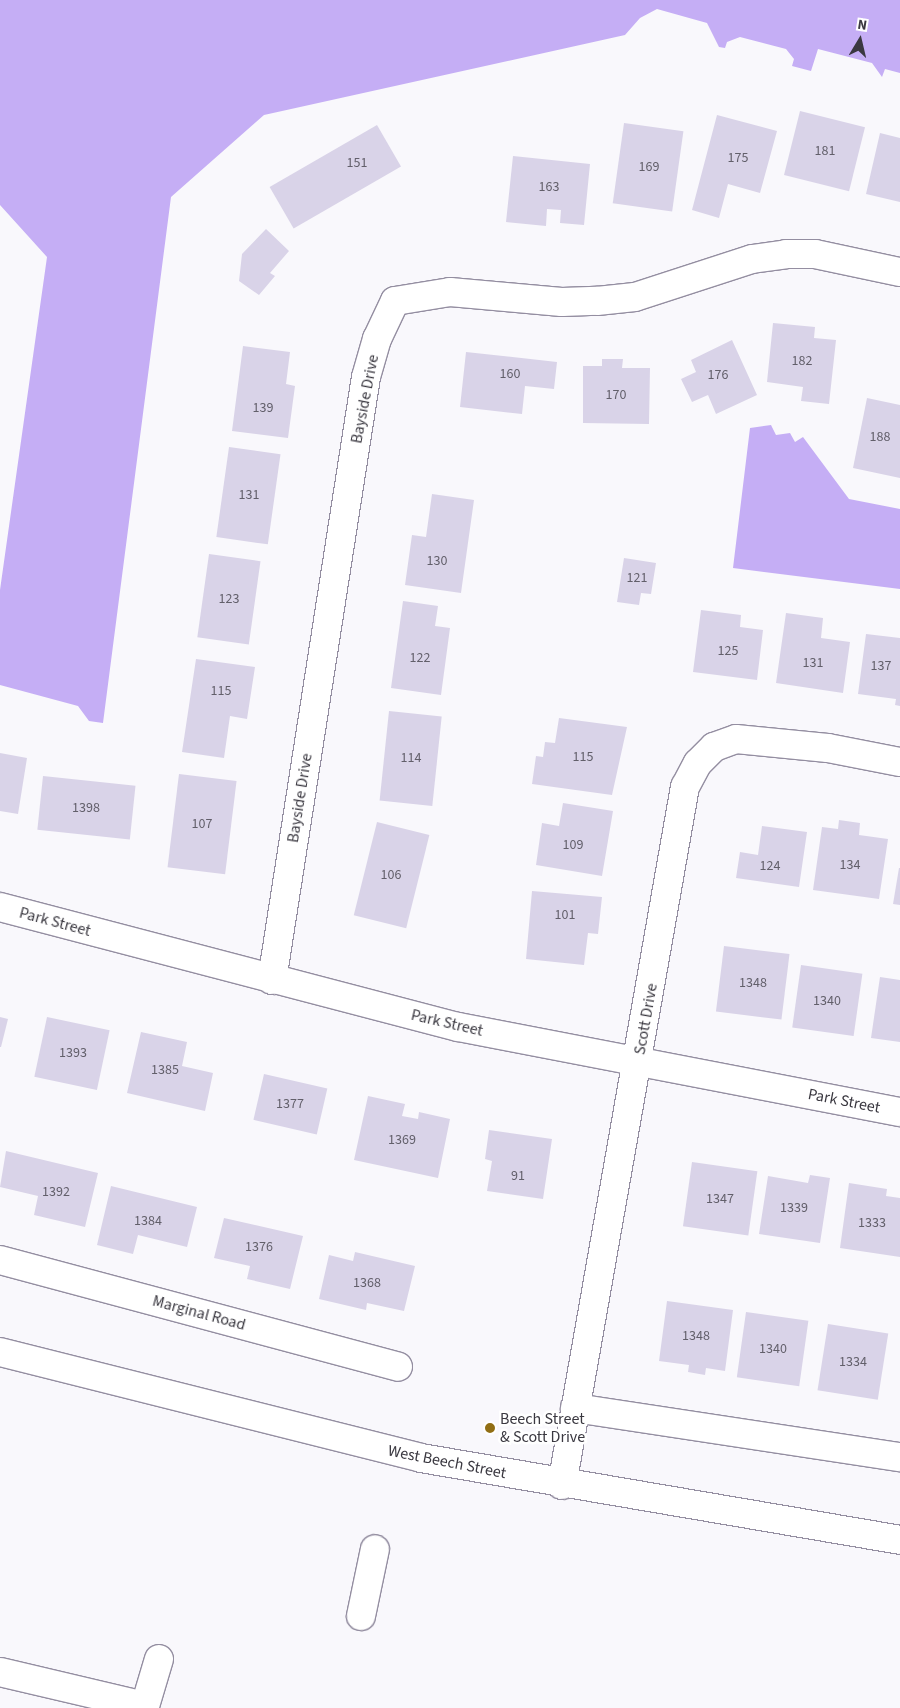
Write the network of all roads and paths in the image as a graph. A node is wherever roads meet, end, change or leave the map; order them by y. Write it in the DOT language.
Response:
graph roads {
  1 [pos="900,272"];
  2 [pos="900,762"];
  3 [pos="0,907"];
  4 [pos="272,980"];
  5 [pos="639,1061"];
  6 [pos="900,1112"];
  7 [pos="0,1260"];
  8 [pos="0,1352"];
  9 [pos="398,1367"];
  10 [pos="575,1408"];
  11 [pos="900,1457"];
  12 [pos="562,1485"];
  13 [pos="900,1540"];
  14 [pos="375,1549"];
  15 [pos="361,1616"];
  16 [pos="159,1659"];
  17 [pos="0,1672"];
  1 -- 4 [label="main road, Bayside Drive"];
  2 -- 5 [label="main road, Scott Drive"];
  3 -- 4 [label="main road, Park Street"];
  4 -- 5 [label="main road, Park Street"];
  5 -- 6 [label="main road, Park Street"];
  5 -- 10 [label="main road, Scott Drive"];
  7 -- 9 [label="main road, Marginal Road"];
  8 -- 12 [label="main road, West Beech Street"];
  10 -- 11 [label="main road"];
  10 -- 12 [label="main road, Scott Drive"];
  12 -- 13 [label="main road, West Beech Street"];
  14 -- 15 [label="main road"];
  16 -- 17 [label="main road"];
}
